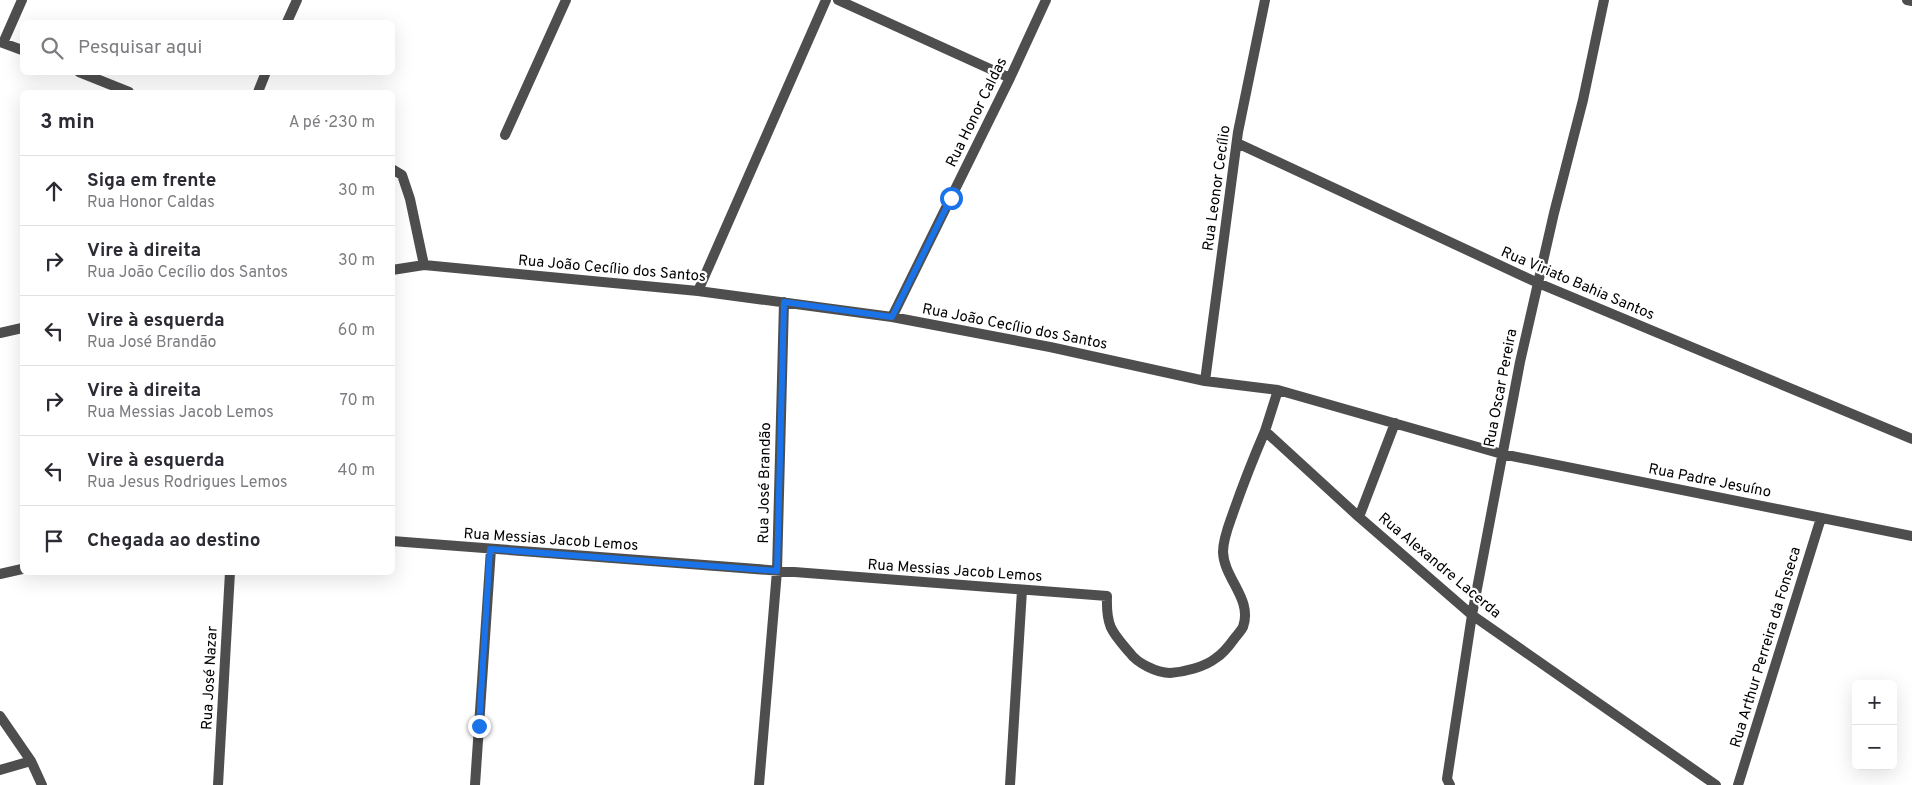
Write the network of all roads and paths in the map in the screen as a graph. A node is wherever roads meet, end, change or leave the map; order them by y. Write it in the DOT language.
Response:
graph roads {
  1 [pos="22,0"];
  2 [pos="297,0"];
  3 [pos="566,0"];
  4 [pos="826,0"];
  5 [pos="838,0"];
  6 [pos="1046,0"];
  7 [pos="1265,0"];
  8 [pos="1604,0"];
  9 [pos="1907,0"];
  10 [pos="1912,1"];
  11 [pos="288,20"];
  12 [pos="2,42"];
  13 [pos="20,49"];
  14 [pos="86,75"];
  15 [pos="265,75"];
  16 [pos="1010,78"];
  17 [pos="123,90"];
  18 [pos="259,90"];
  19 [pos="505,135"];
  20 [pos="1237,143"];
  21 [pos="395,171"];
  22 [pos="424,266"];
  23 [pos="395,270"];
  24 [pos="1538,283"];
  25 [pos="698,291"];
  26 [pos="784,302"];
  27 [pos="892,317"];
  28 [pos="20,328"];
  29 [pos="0,333"];
  30 [pos="1205,381"];
  31 [pos="1278,390"];
  32 [pos="1396,423"];
  33 [pos="1265,431"];
  34 [pos="1912,439"];
  35 [pos="1502,454"];
  36 [pos="1359,517"];
  37 [pos="1821,518"];
  38 [pos="1912,536"];
  39 [pos="395,541"];
  40 [pos="490,549"];
  41 [pos="20,569"];
  42 [pos="777,571"];
  43 [pos="0,574"];
  44 [pos="230,575"];
  45 [pos="1022,590"];
  46 [pos="1472,615"];
  47 [pos="0,716"];
  48 [pos="31,761"];
  49 [pos="0,770"];
  50 [pos="42,785"];
  51 [pos="218,785"];
  52 [pos="475,785"];
  53 [pos="759,785"];
  54 [pos="1010,785"];
  55 [pos="1450,785"];
  56 [pos="1716,785"];
  57 [pos="1738,785"];
  1 -- 12 [label="street"];
  2 -- 11 [label="street"];
  3 -- 19 [label="street"];
  4 -- 25 [label="street"];
  5 -- 16 [label="street"];
  6 -- 16 [label="street, Rua Honor Caldas"];
  7 -- 20 [label="street, Rua Leonor Cecílio"];
  8 -- 24 [label="street, Rua Oscar Pereira"];
  9 -- 10 [label="street"];
  12 -- 13 [label="street"];
  14 -- 17 [label="street"];
  15 -- 18 [label="street"];
  16 -- 27 [label="street, Rua Honor Caldas"];
  20 -- 24 [label="street, Rua Viriato Bahia Santos"];
  20 -- 30 [label="street, Rua Leonor Cecílio"];
  21 -- 22 [label="street"];
  22 -- 23 [label="street, Rua João Cecílio dos Santos"];
  22 -- 25 [label="street, Rua João Cecílio dos Santos"];
  24 -- 34 [label="street, Rua Viriato Bahia Santos"];
  24 -- 35 [label="street, Rua Oscar Pereira"];
  25 -- 26 [label="street, Rua João Cecílio dos Santos"];
  26 -- 27 [label="street, Rua João Cecílio dos Santos"];
  26 -- 42 [label="street, Rua José Brandão"];
  27 -- 30 [label="street, Rua João Cecílio dos Santos"];
  28 -- 29 [label="street"];
  30 -- 31 [label="street, Rua João Cecílio dos Santos"];
  31 -- 32 [label="street, Rua João Cecílio dos Santos"];
  31 -- 33 [label="street"];
  32 -- 35 [label="street, Rua João Cecílio dos Santos"];
  32 -- 36 [label="street"];
  33 -- 36 [label="street, Rua Alexandre Lacerda"];
  33 -- 45 [label="street, Rua Messias Jacob Lemos"];
  35 -- 37 [label="street, Rua Padre Jesuíno"];
  35 -- 46 [label="street, Rua Oscar Pereira"];
  36 -- 46 [label="street, Rua Alexandre Lacerda"];
  37 -- 38 [label="street, Rua Padre Jesuíno"];
  37 -- 57 [label="street, Rua Arthur Perreira da Fonseca"];
  39 -- 40 [label="street, Rua Messias Jacob Lemos"];
  40 -- 42 [label="street, Rua Messias Jacob Lemos"];
  40 -- 52 [label="street"];
  41 -- 43 [label="street"];
  42 -- 45 [label="street, Rua Messias Jacob Lemos"];
  42 -- 53 [label="street, Rua José Brandão"];
  44 -- 51 [label="street, Rua José Nazar"];
  45 -- 54 [label="street"];
  46 -- 55 [label="street, Rua Oscar Pereira"];
  46 -- 56 [label="street, Rua Alexandre Lacerda"];
  47 -- 48 [label="street"];
  48 -- 49 [label="street"];
  48 -- 50 [label="street"];
}
